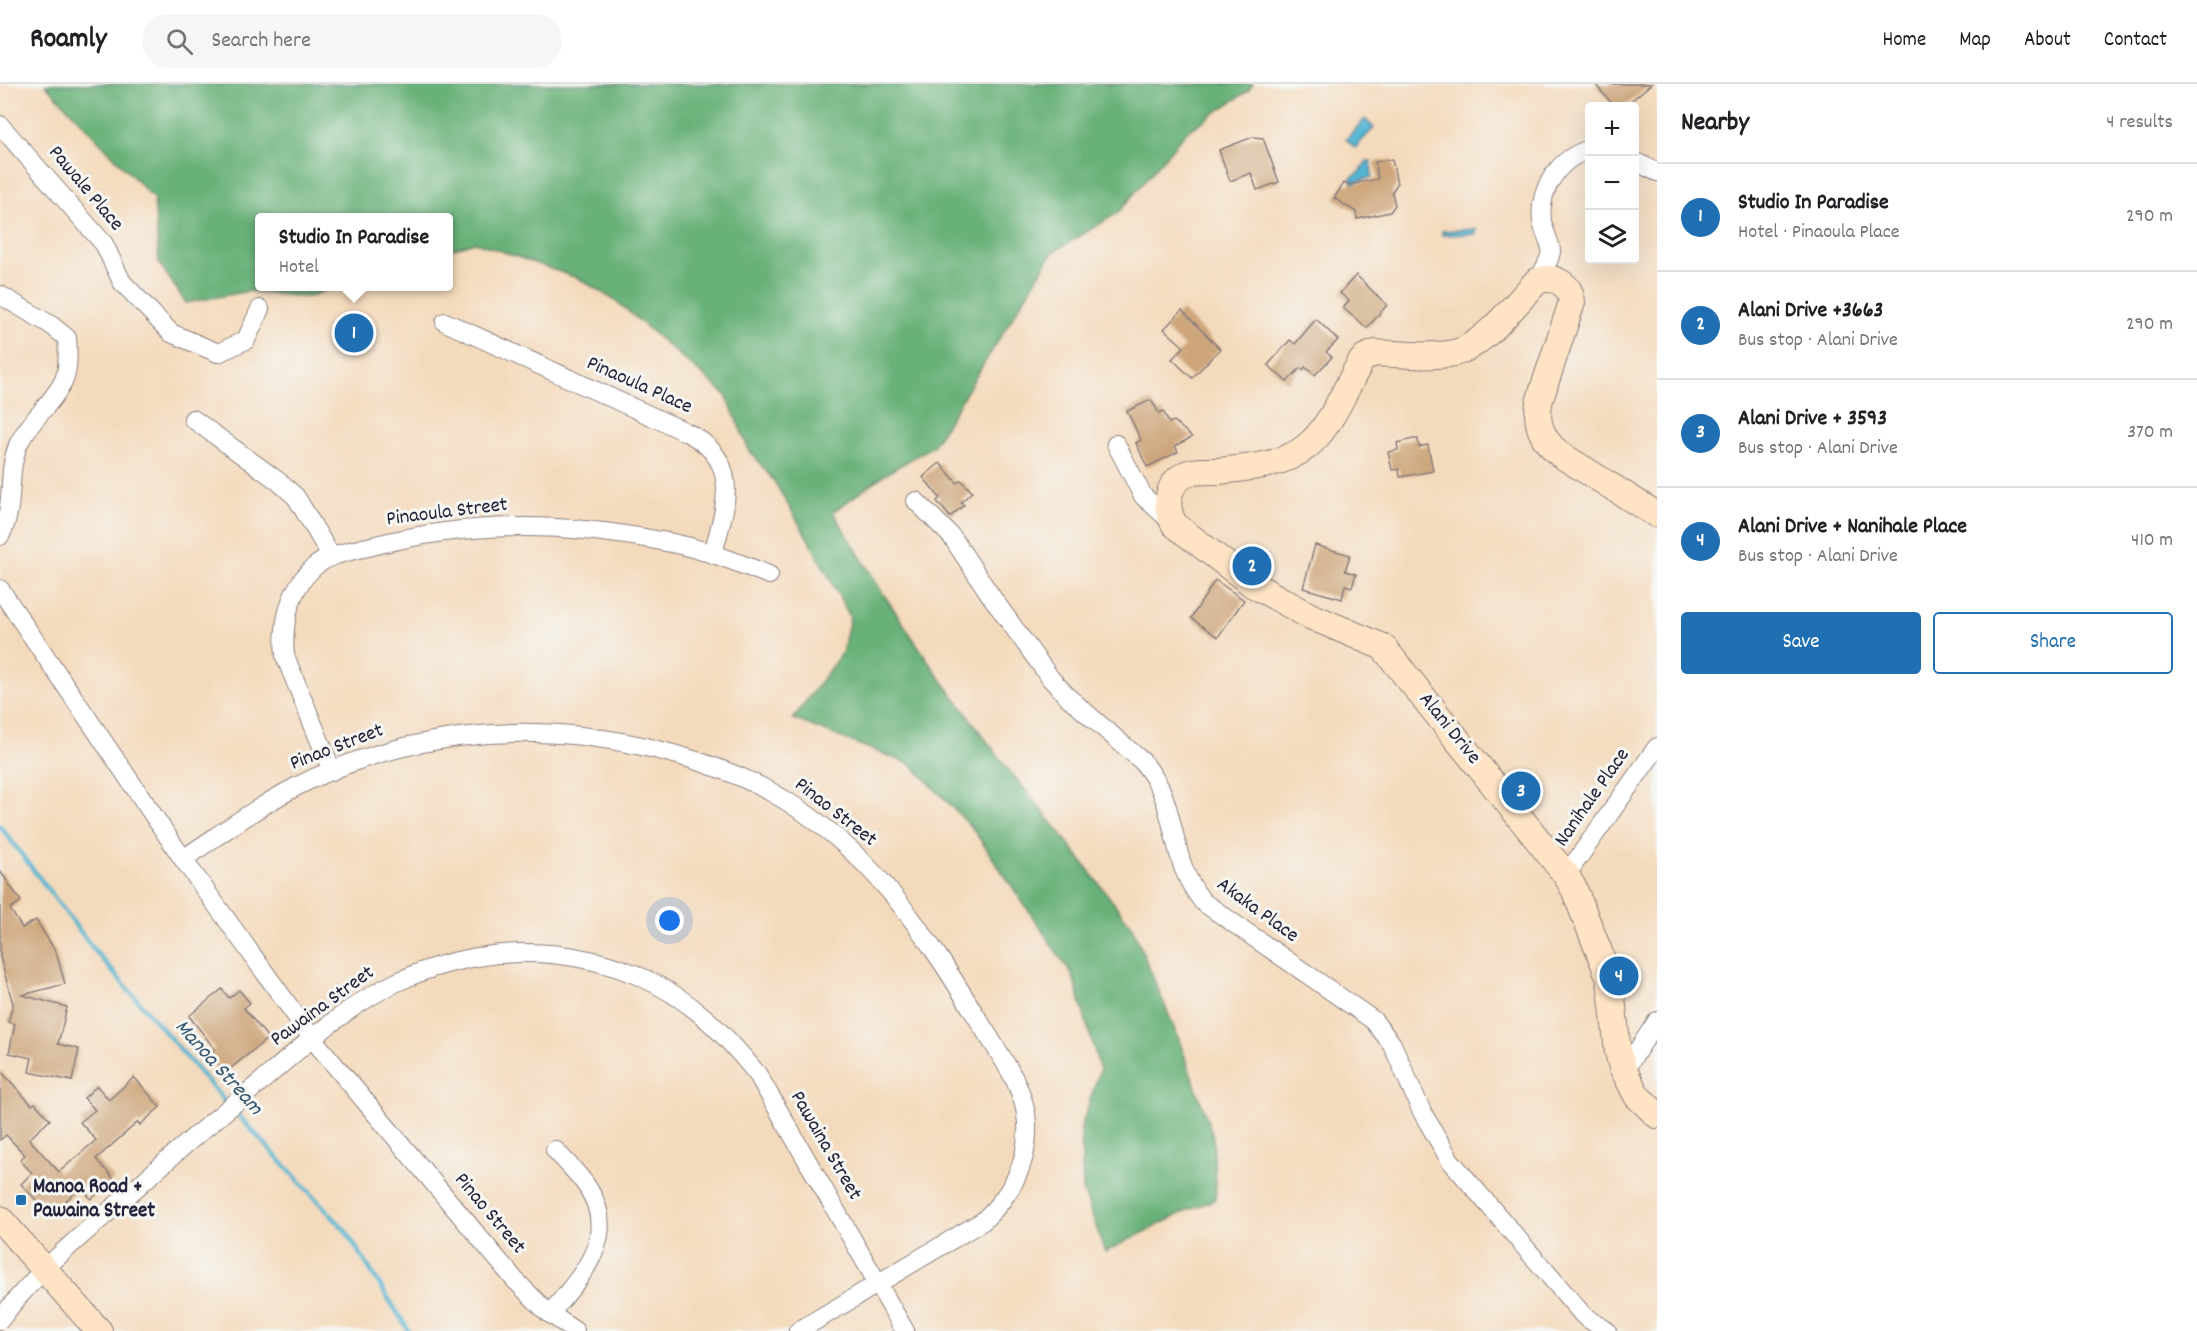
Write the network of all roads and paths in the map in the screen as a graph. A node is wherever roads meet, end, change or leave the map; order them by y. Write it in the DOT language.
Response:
graph roads {
  1 [pos="0,124"];
  2 [pos="1585,151"];
  3 [pos="1639,163"];
  4 [pos="1657,172"];
  5 [pos="1537,281"];
  6 [pos="0,295"];
  7 [pos="260,309"];
  8 [pos="445,322"];
  9 [pos="193,419"];
  10 [pos="1116,444"];
  11 [pos="916,501"];
  12 [pos="1657,515"];
  13 [pos="1175,525"];
  14 [pos="0,536"];
  15 [pos="713,553"];
  16 [pos="331,556"];
  17 [pos="769,575"];
  18 [pos="0,588"];
  19 [pos="1657,747"];
  20 [pos="332,771"];
  21 [pos="183,859"];
  22 [pos="1566,875"];
  23 [pos="1657,1021"];
  24 [pos="312,1038"];
  25 [pos="1624,1071"];
  26 [pos="1657,1115"];
  27 [pos="555,1150"];
  28 [pos="0,1219"];
  29 [pos="44,1268"];
  30 [pos="879,1284"];
  31 [pos="550,1314"];
  32 [pos="0,1320"];
  33 [pos="99,1331"];
  34 [pos="575,1331"];
  35 [pos="798,1331"];
  36 [pos="905,1331"];
  37 [pos="1607,1331"];
  1 -- 7 [label="street, Pawale Place"];
  2 -- 5 [label="street"];
  3 -- 4 [label="street"];
  5 -- 12 [label="street"];
  5 -- 13 [label="street"];
  6 -- 14 [label="street"];
  8 -- 15 [label="street, Pinaoula Place"];
  9 -- 16 [label="street"];
  10 -- 13 [label="street, Alani Drive"];
  11 -- 37 [label="street, Akaka Place"];
  13 -- 22 [label="street, Alani Drive"];
  15 -- 16 [label="street, Pinaoula Street"];
  15 -- 17 [label="street, Pinaoula Street"];
  16 -- 20 [label="street, Pinaoula Street"];
  18 -- 21 [label="street, Pinao Street"];
  19 -- 22 [label="street, Nanihale Place"];
  20 -- 21 [label="street, Pinao Street"];
  20 -- 30 [label="street, Pinao Street"];
  21 -- 24 [label="street, Pinao Street"];
  22 -- 25 [label="street, Alani Drive"];
  23 -- 25 [label="street"];
  24 -- 29 [label="street, Pawaina Street"];
  24 -- 30 [label="street, Pawaina Street"];
  24 -- 31 [label="street, Pinao Street"];
  25 -- 26 [label="street, Alani Drive"];
  27 -- 31 [label="street"];
  28 -- 29 [label="street"];
  29 -- 32 [label="street, Pawaina Street"];
  29 -- 33 [label="street"];
  30 -- 35 [label="street, Pinao Street"];
  30 -- 36 [label="street, Pawaina Street"];
  31 -- 34 [label="street, Pinao Street"];
}
